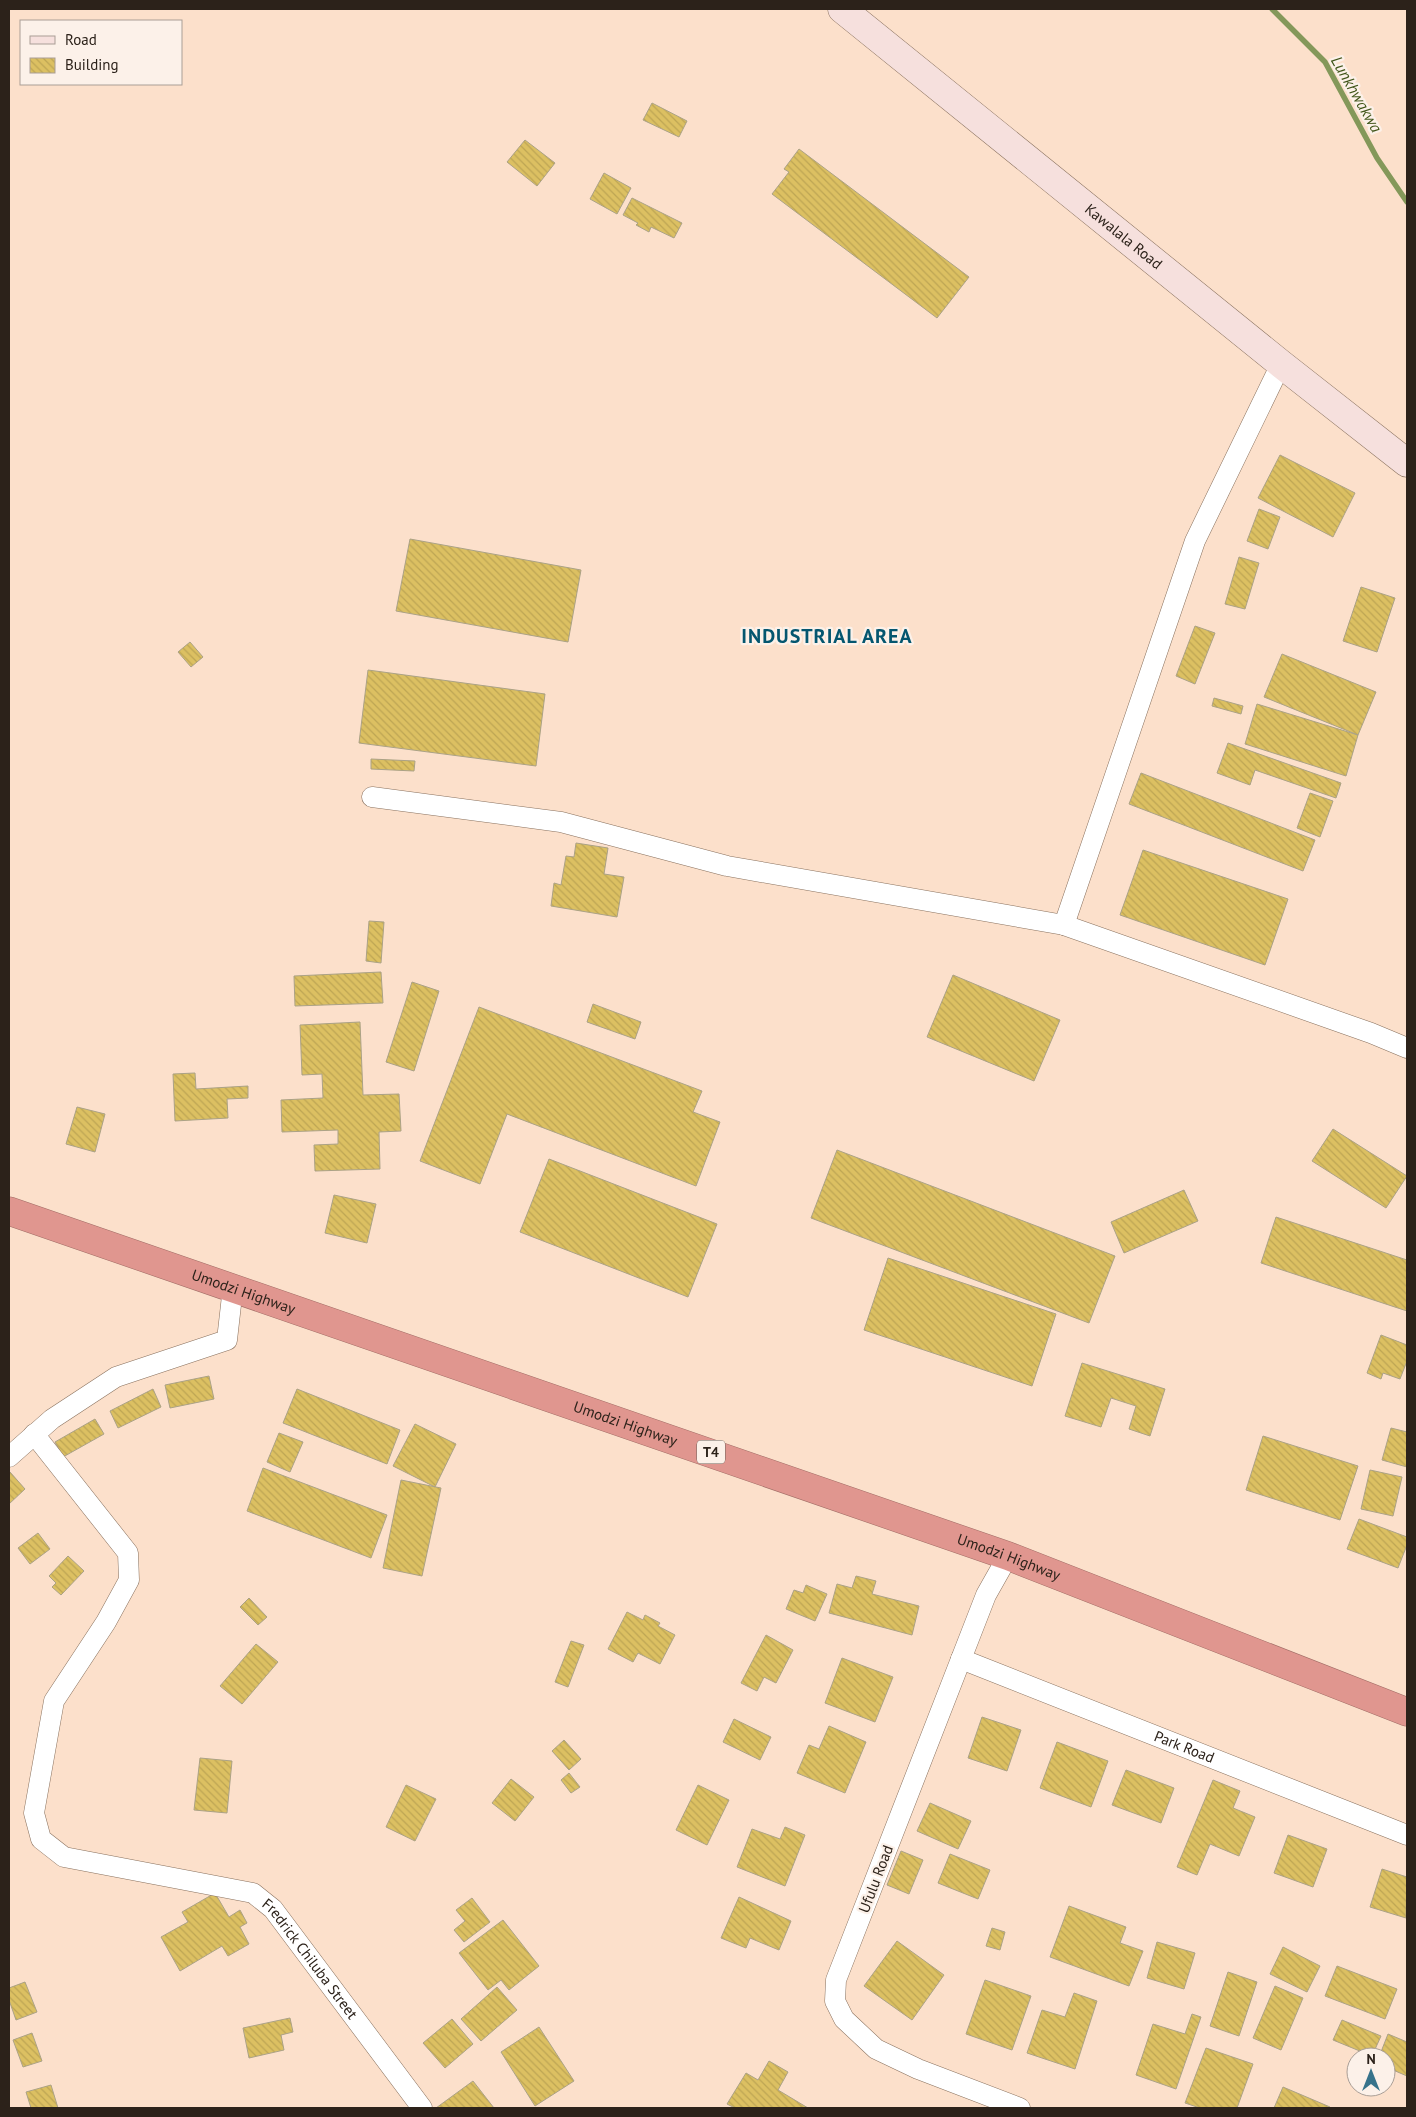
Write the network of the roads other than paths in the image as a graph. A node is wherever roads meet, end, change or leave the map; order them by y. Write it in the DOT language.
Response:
graph roads {
  1 [pos="842,9"];
  2 [pos="1281,364"];
  3 [pos="1407,463"];
  4 [pos="372,797"];
  5 [pos="1064,925"];
  6 [pos="1407,1048"];
  7 [pos="9,1210"];
  8 [pos="233,1287"];
  9 [pos="34,1434"];
  10 [pos="9,1458"];
  11 [pos="1008,1556"];
  12 [pos="961,1659"];
  13 [pos="1407,1712"];
  14 [pos="1407,1834"];
  15 [pos="422,2108"];
  16 [pos="1020,2108"];
  1 -- 2 [label="street, Kawalala Road"];
  2 -- 3 [label="street, Kawalala Road"];
  2 -- 5 [label="street"];
  4 -- 5 [label="street"];
  5 -- 6 [label="street"];
  7 -- 8 [label="highway, Umodzi Highway / T4"];
  8 -- 9 [label="street"];
  8 -- 11 [label="highway, Umodzi Highway / T4"];
  9 -- 10 [label="street"];
  9 -- 15 [label="street, Fredrick Chiluba Street"];
  11 -- 12 [label="street, Ufulu Road"];
  11 -- 13 [label="highway, Umodzi Highway / T4"];
  12 -- 14 [label="street, Park Road"];
  12 -- 16 [label="street, Ufulu Road"];
}
